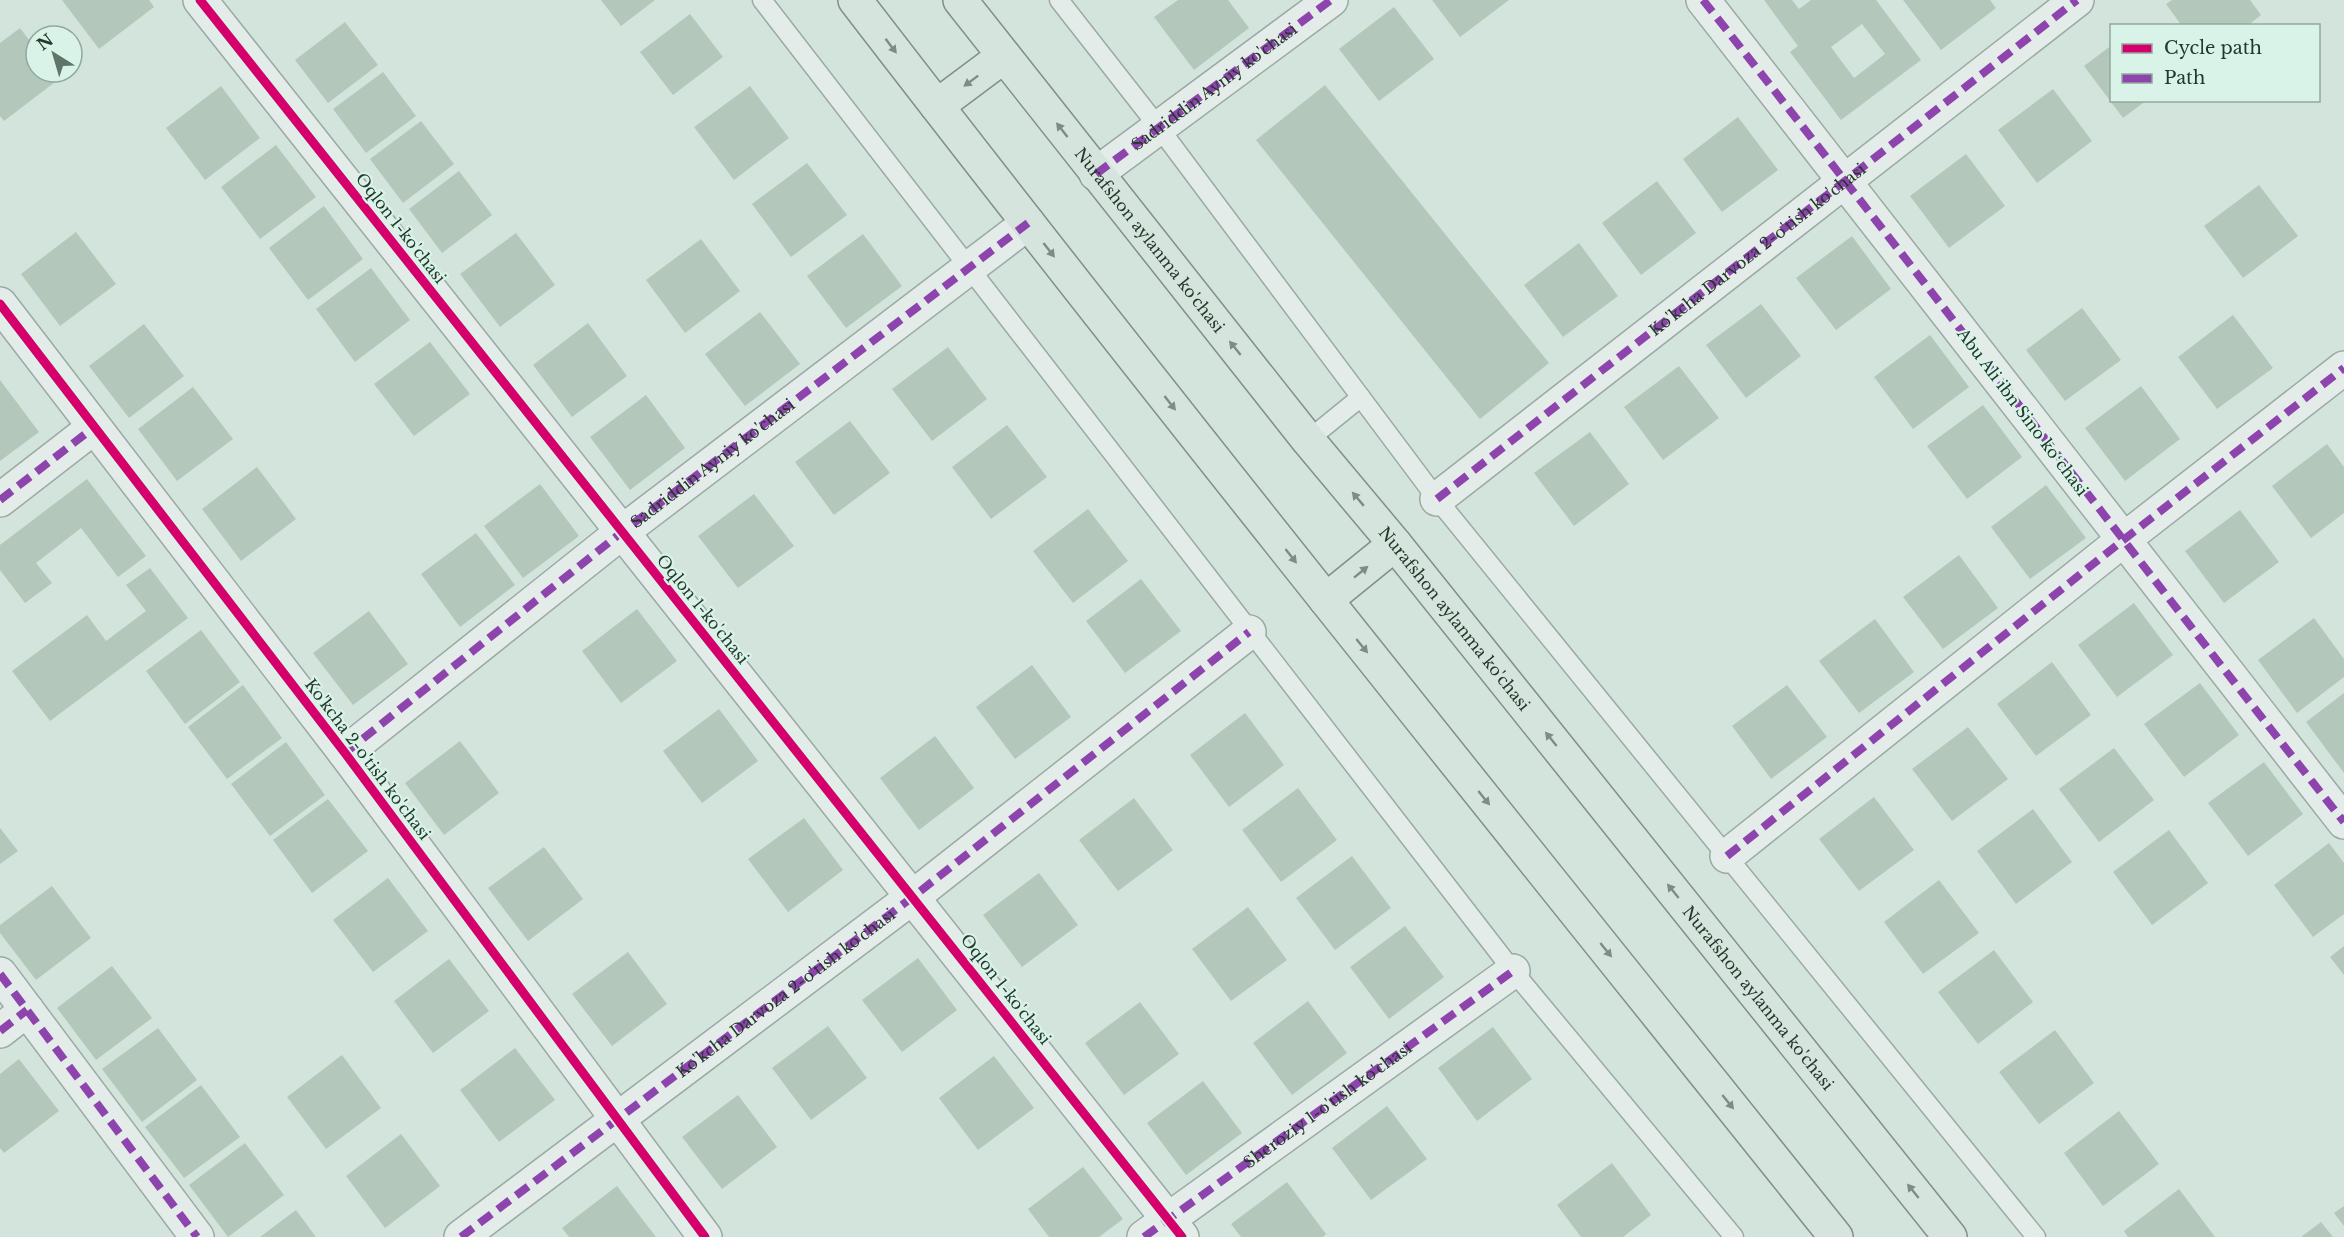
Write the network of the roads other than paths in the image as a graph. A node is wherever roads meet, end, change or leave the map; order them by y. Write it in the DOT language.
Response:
graph roads {
  1 [pos="200,0"];
  2 [pos="762,0"];
  3 [pos="855,0"];
  4 [pos="960,0"];
  5 [pos="1059,0"];
  6 [pos="1331,0"];
  7 [pos="1703,0"];
  8 [pos="2077,0"];
  9 [pos="1004,56"];
  10 [pos="937,106"];
  11 [pos="1160,129"];
  12 [pos="1096,174"];
  13 [pos="1845,179"];
  14 [pos="1028,224"];
  15 [pos="968,267"];
  16 [pos="0,304"];
  17 [pos="2344,368"];
  18 [pos="1361,397"];
  19 [pos="93,428"];
  20 [pos="1308,440"];
  21 [pos="1437,499"];
  22 [pos="0,500"];
  23 [pos="622,532"];
  24 [pos="2121,541"];
  25 [pos="1395,544"];
  26 [pos="1326,600"];
  27 [pos="1249,632"];
  28 [pos="345,753"];
  29 [pos="2344,822"];
  30 [pos="1727,856"];
  31 [pos="914,896"];
  32 [pos="1512,971"];
  33 [pos="0,974"];
  34 [pos="27,1010"];
  35 [pos="0,1031"];
  36 [pos="618,1119"];
  37 [pos="1164,1231"];
  38 [pos="197,1237"];
  39 [pos="461,1237"];
  40 [pos="705,1237"];
  41 [pos="1734,1237"];
  42 [pos="1836,1237"];
  43 [pos="1950,1237"];
  44 [pos="2036,1237"];
  1 -- 23 [label="street, Oqlon 1-ko'chasi"];
  2 -- 15 [label="lane"];
  3 -- 10 [label="main road, one-way"];
  4 -- 9 [label="main road, Nurafshon aylanma ko'chasi"];
  5 -- 11 [label="lane"];
  6 -- 11 [label="street, Sadriddin Ayniy ko'chasi"];
  7 -- 13 [label="street, Abu Ali ibn Sino koʻchasi"];
  8 -- 13 [label="street, Ko'kcha Darvoza 2-o'tish ko'chasi"];
  9 -- 10 [label="main road, one-way"];
  12 -- 9 [label="main road, Nurafshon aylanma ko'chasi, one-way"];
  10 -- 14 [label="main road"];
  11 -- 12 [label="street, Sadriddin Ayniy ko'chasi"];
  11 -- 18 [label="lane"];
  20 -- 12 [label="main road, Nurafshon aylanma ko'chasi, one-way"];
  13 -- 21 [label="street, Ko'kcha Darvoza 2-o'tish ko'chasi"];
  13 -- 24 [label="street, Abu Ali ibn Sino koʻchasi"];
  14 -- 15 [label="street, Sadriddin Ayniy ko'chasi"];
  14 -- 26 [label="main road, one-way"];
  15 -- 23 [label="street, Sadriddin Ayniy ko'chasi"];
  15 -- 27 [label="lane"];
  16 -- 19 [label="street, Ko'kcha 2-o'tish ko'chasi"];
  17 -- 24 [label="street"];
  18 -- 20 [label="lane"];
  18 -- 21 [label="lane"];
  19 -- 22 [label="street"];
  19 -- 28 [label="street, Ko'kcha 2-o'tish ko'chasi"];
  25 -- 20 [label="main road, Nurafshon aylanma ko'chasi, one-way"];
  21 -- 30 [label="lane"];
  23 -- 28 [label="street, Sadriddin Ayniy ko'chasi"];
  23 -- 31 [label="street, Oqlon 1-ko'chasi"];
  24 -- 29 [label="street, Abu Ali ibn Sino koʻchasi"];
  24 -- 30 [label="street"];
  26 -- 25 [label="main road, one-way"];
  43 -- 25 [label="main road, Nurafshon aylanma ko'chasi, one-way"];
  26 -- 42 [label="main road, one-way"];
  27 -- 31 [label="street, Ko'kcha Darvoza 2-o'tish ko'chasi"];
  27 -- 32 [label="lane"];
  28 -- 36 [label="street, Ko'kcha 2-o'tish ko'chasi"];
  30 -- 44 [label="lane"];
  31 -- 36 [label="street, Ko'kcha Darvoza 2-o'tish ko'chasi"];
  31 -- 37 [label="street, Oqlon 1-ko'chasi"];
  32 -- 37 [label="street, Sheroziy 1-o'tish ko'chasi"];
  32 -- 41 [label="lane"];
  33 -- 34 [label="street"];
  34 -- 35 [label="street"];
  34 -- 38 [label="street"];
  36 -- 39 [label="street, Ko'kcha Darvoza 2-o'tish ko'chasi"];
  36 -- 40 [label="street, Ko'kcha 2-o'tish ko'chasi"];
}
